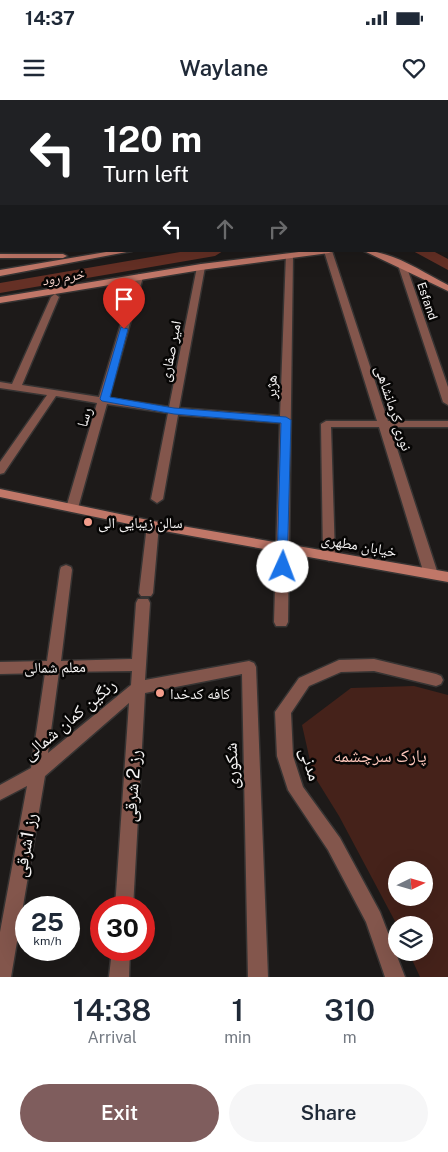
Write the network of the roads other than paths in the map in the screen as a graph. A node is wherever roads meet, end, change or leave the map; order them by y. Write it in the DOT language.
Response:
graph roads {
  1 [pos="123,252"];
  2 [pos="320,252"];
  3 [pos="328,252"];
  4 [pos="370,252"];
  5 [pos="108,255"];
  6 [pos="0,256"];
  7 [pos="289,256"];
  8 [pos="402,266"];
  9 [pos="201,267"];
  10 [pos="0,273"];
  11 [pos="139,277"];
  12 [pos="105,282"];
  13 [pos="448,288"];
  14 [pos="55,297"];
  15 [pos="0,300"];
  16 [pos="0,306"];
  17 [pos="0,385"];
  18 [pos="16,387"];
  19 [pos="54,392"];
  20 [pos="105,399"];
  21 [pos="448,402"];
  22 [pos="174,411"];
  23 [pos="286,420"];
  24 [pos="383,424"];
  25 [pos="448,424"];
  26 [pos="0,470"];
  27 [pos="0,493"];
  28 [pos="157,499"];
  29 [pos="72,508"];
  30 [pos="153,525"];
  31 [pos="284,549"];
  32 [pos="329,556"];
  33 [pos="66,570"];
  34 [pos="431,574"];
  35 [pos="448,577"];
  36 [pos="281,622"];
  37 [pos="139,665"];
  38 [pos="0,668"];
  39 [pos="52,670"];
  40 [pos="436,680"];
  41 [pos="137,688"];
  42 [pos="38,772"];
  43 [pos="0,794"];
  44 [pos="125,896"];
  45 [pos="120,961"];
  46 [pos="1,977"];
  47 [pos="119,977"];
  48 [pos="258,977"];
  49 [pos="395,977"];
  1 -- 5 [label="main road"];
  2 -- 7 [label="main road"];
  3 -- 24 [label="street, نوری کرمانشاهی"];
  4 -- 8 [label="main road"];
  5 -- 6 [label="main road"];
  5 -- 10 [label="main road"];
  7 -- 9 [label="main road"];
  7 -- 23 [label="street, هژبر"];
  8 -- 13 [label="main road"];
  8 -- 21 [label="street, Esfand"];
  9 -- 11 [label="main road"];
  9 -- 22 [label="street, امیر صفاری"];
  11 -- 12 [label="main road"];
  11 -- 20 [label="street, رسا"];
  12 -- 14 [label="main road"];
  12 -- 15 [label="main road"];
  14 -- 16 [label="main road"];
  14 -- 18 [label="street"];
  17 -- 18 [label="street"];
  18 -- 19 [label="street"];
  19 -- 20 [label="street"];
  19 -- 26 [label="street"];
  20 -- 22 [label="street"];
  20 -- 29 [label="street, رسا"];
  22 -- 23 [label="street"];
  22 -- 28 [label="street, امیر صفاری"];
  23 -- 31 [label="street, هژبر"];
  24 -- 25 [label="street"];
  24 -- 32 [label="street"];
  24 -- 34 [label="street, نوری کرمانشاهی"];
  27 -- 29 [label="main road, خیابان مطهری"];
  29 -- 30 [label="main road, خیابان مطهری"];
  30 -- 31 [label="main road, خیابان مطهری"];
  30 -- 37 [label="street, رز 2 شرقی"];
  31 -- 32 [label="main road, خیابان مطهری"];
  31 -- 36 [label="street, هژبر"];
  32 -- 34 [label="main road, خیابان مطهری"];
  33 -- 39 [label="street, رز 1شرقی"];
  34 -- 35 [label="main road, خیابان مطهری"];
  37 -- 39 [label="street, معلم شمالی"];
  37 -- 41 [label="street, رز 2 شرقی"];
  38 -- 39 [label="street, معلم شمالی"];
  39 -- 42 [label="street, رز 1شرقی"];
  40 -- 49 [label="street, مدنی"];
  41 -- 42 [label="street, رنگین کمان شمالی"];
  41 -- 44 [label="street, رز 2 شرقی"];
  41 -- 48 [label="street, شکوری"];
  42 -- 43 [label="street, رنگین کمان شمالی"];
  42 -- 46 [label="street, رز 1شرقی"];
  45 -- 47 [label="street"];
}
